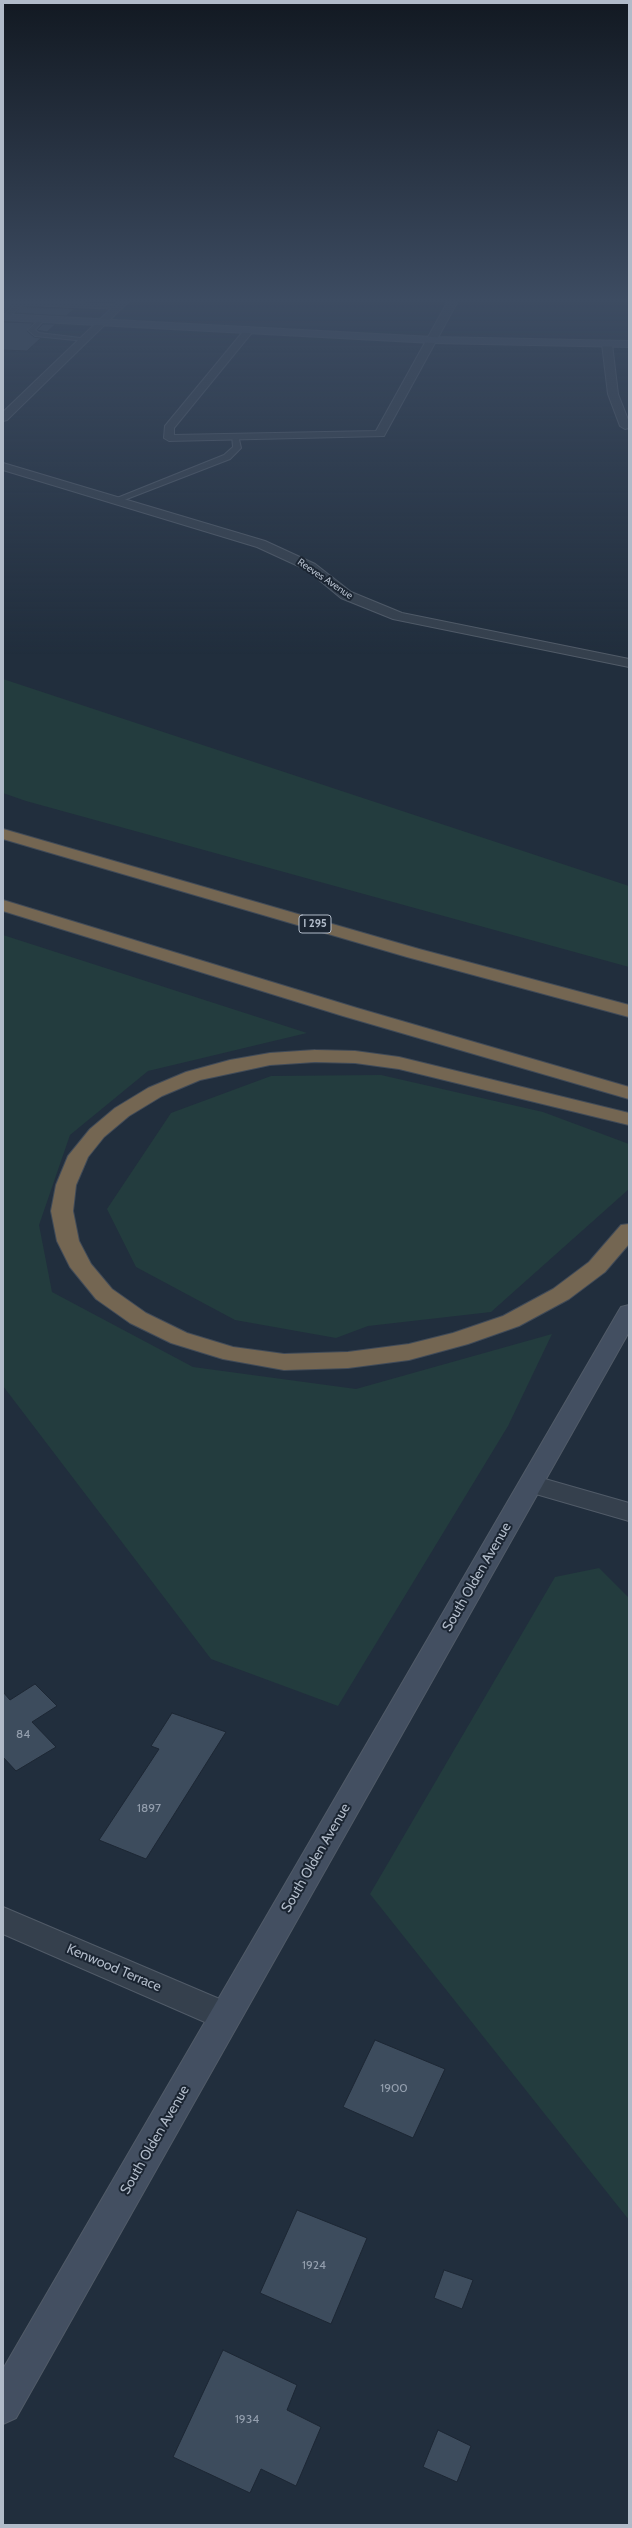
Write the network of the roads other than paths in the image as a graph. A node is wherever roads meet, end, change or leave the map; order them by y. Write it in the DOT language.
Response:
graph roads {
  1 [pos="176,419"];
  2 [pos="388,419"];
  3 [pos="622,419"];
  4 [pos="625,426"];
  5 [pos="235,437"];
  6 [pos="3,466"];
  7 [pos="116,500"];
  8 [pos="629,663"];
  9 [pos="3,834"];
  10 [pos="3,905"];
  11 [pos="629,1011"];
  12 [pos="629,1093"];
  13 [pos="629,1119"];
  14 [pos="629,1230"];
  15 [pos="629,1312"];
  16 [pos="531,1484"];
  17 [pos="629,1512"];
  18 [pos="3,1920"];
  19 [pos="225,2016"];
  20 [pos="3,2405"];
  1 -- 5 [label="street"];
  2 -- 5 [label="street"];
  3 -- 4 [label="street"];
  5 -- 7 [label="lane"];
  6 -- 7 [label="street, Reeves Avenue"];
  7 -- 8 [label="street, Reeves Avenue"];
  9 -- 11 [label="highway, I 295"];
  10 -- 12 [label="highway"];
  13 -- 14 [label="highway"];
  15 -- 16 [label="main road, South Olden Avenue"];
  16 -- 17 [label="street"];
  16 -- 19 [label="main road, South Olden Avenue"];
  18 -- 19 [label="street, Kenwood Terrace"];
  19 -- 20 [label="main road, South Olden Avenue"];
}
